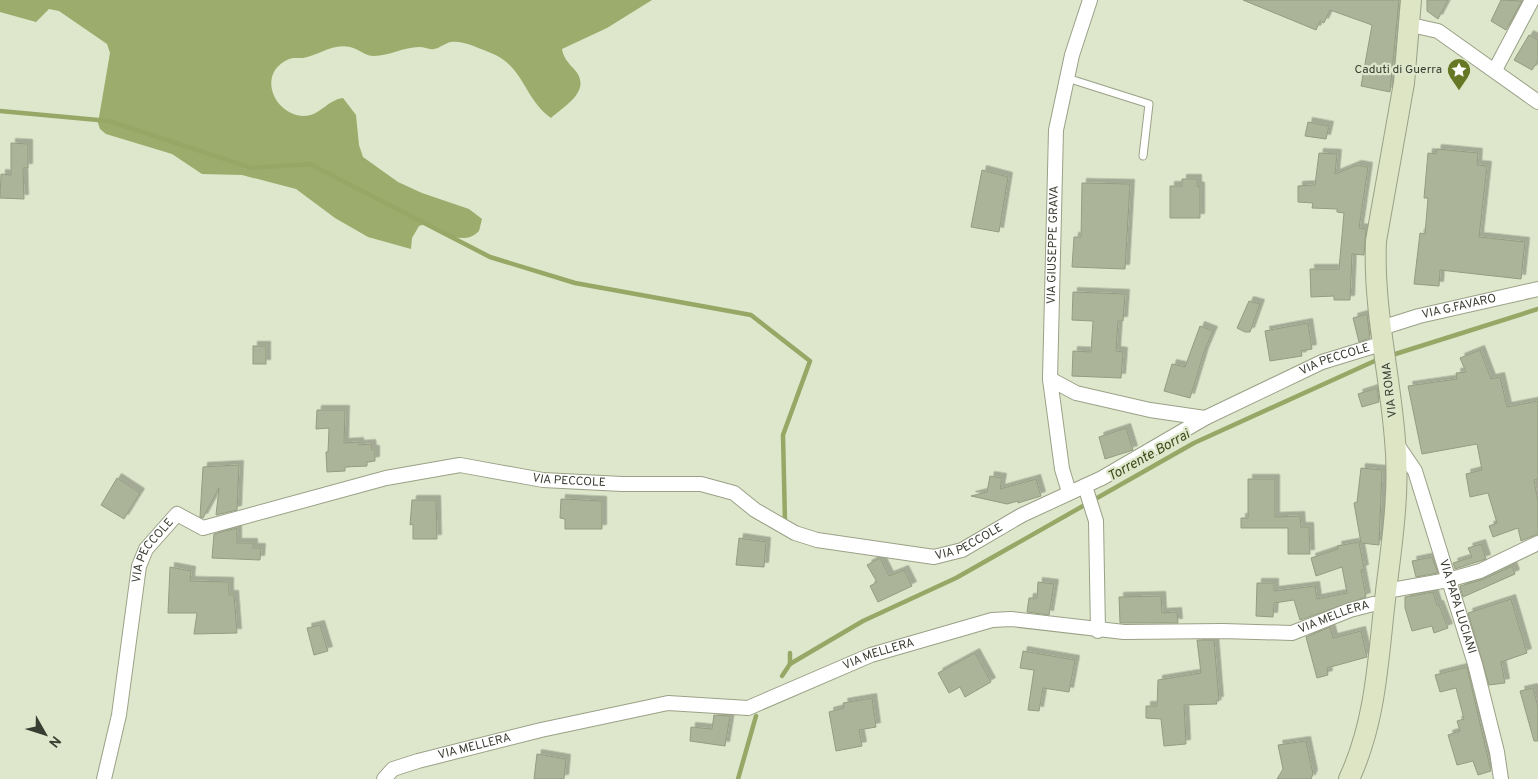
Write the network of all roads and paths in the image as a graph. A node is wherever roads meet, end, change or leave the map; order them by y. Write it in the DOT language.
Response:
graph roads {
  1 [pos="1090,0"];
  2 [pos="1411,0"];
  3 [pos="1532,0"];
  4 [pos="1411,25"];
  5 [pos="1495,70"];
  6 [pos="1067,78"];
  7 [pos="1538,102"];
  8 [pos="1143,156"];
  9 [pos="1538,289"];
  10 [pos="1383,340"];
  11 [pos="1050,379"];
  12 [pos="1205,418"];
  13 [pos="1396,442"];
  14 [pos="1087,491"];
  15 [pos="1069,492"];
  16 [pos="1538,543"];
  17 [pos="1448,580"];
  18 [pos="1386,598"];
  19 [pos="1098,631"];
  20 [pos="104,779"];
  21 [pos="384,779"];
  22 [pos="1349,779"];
  23 [pos="1501,779"];
  1 -- 6 [label="street, VIA GIUSEPPE GRAVA"];
  2 -- 4 [label="main road, VIA ROMA"];
  3 -- 5 [label="street"];
  4 -- 5 [label="street"];
  4 -- 10 [label="main road, VIA ROMA"];
  5 -- 7 [label="street"];
  6 -- 8 [label="lane"];
  6 -- 11 [label="street, VIA GIUSEPPE GRAVA"];
  9 -- 10 [label="street, VIA G.FAVARO"];
  10 -- 12 [label="street, VIA PECCOLE"];
  10 -- 13 [label="main road, VIA ROMA"];
  11 -- 12 [label="street"];
  11 -- 15 [label="street, VIA GIUSEPPE GRAVA"];
  12 -- 14 [label="street, VIA PECCOLE"];
  13 -- 17 [label="street, VIA PAPA LUCIANI"];
  13 -- 18 [label="main road, VIA ROMA"];
  14 -- 15 [label="street, VIA PECCOLE"];
  14 -- 19 [label="street"];
  15 -- 20 [label="street, VIA PECCOLE"];
  16 -- 17 [label="street, VIA MELLERA"];
  17 -- 18 [label="street, VIA MELLERA"];
  17 -- 23 [label="street, VIA PAPA LUCIANI"];
  18 -- 19 [label="street, VIA MELLERA"];
  18 -- 22 [label="main road, VIA ROMA"];
  19 -- 21 [label="street, VIA MELLERA"];
}
